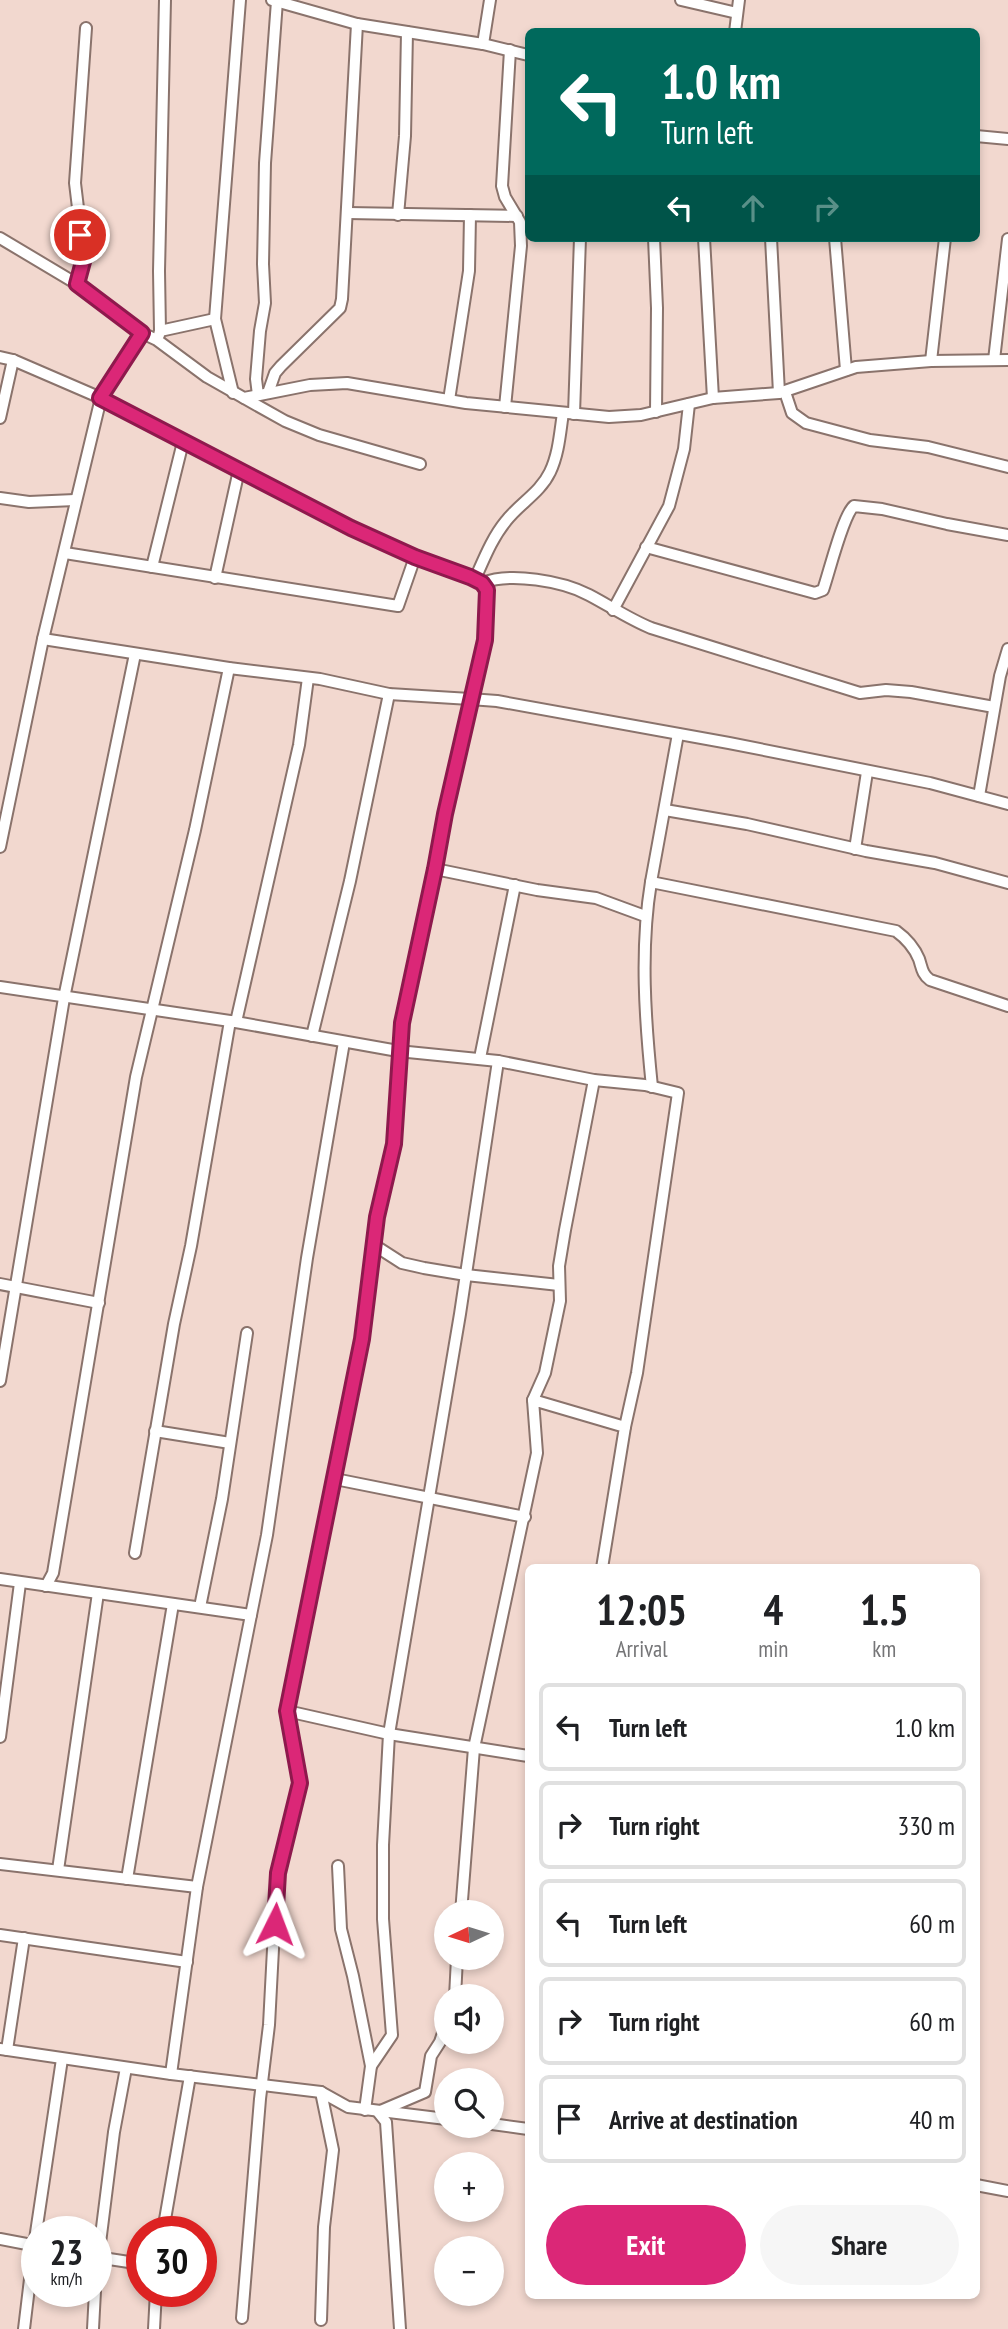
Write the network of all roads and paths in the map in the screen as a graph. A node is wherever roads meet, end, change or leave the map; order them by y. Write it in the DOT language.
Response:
graph roads {
  1 [pos="165,0"];
  2 [pos="240,0"];
  3 [pos="490,0"];
  4 [pos="681,0"];
  5 [pos="739,0"];
  6 [pos="275,1"];
  7 [pos="737,13"];
  8 [pos="357,24"];
  9 [pos="86,28"];
  10 [pos="736,28"];
  11 [pos="407,32"];
  12 [pos="483,44"];
  13 [pos="510,50"];
  14 [pos="525,54"];
  15 [pos="980,136"];
  16 [pos="1008,139"];
  17 [pos="348,213"];
  18 [pos="398,215"];
  19 [pos="470,215"];
  20 [pos="517,216"];
  21 [pos="0,238"];
  22 [pos="1008,239"];
  23 [pos="580,242"];
  24 [pos="654,242"];
  25 [pos="704,242"];
  26 [pos="771,242"];
  27 [pos="835,242"];
  28 [pos="946,242"];
  29 [pos="77,284"];
  30 [pos="1006,286"];
  31 [pos="215,319"];
  32 [pos="142,333"];
  33 [pos="159,336"];
  34 [pos="0,357"];
  35 [pos="13,360"];
  36 [pos="994,360"];
  37 [pos="1008,360"];
  38 [pos="931,361"];
  39 [pos="846,370"];
  40 [pos="782,392"];
  41 [pos="233,393"];
  42 [pos="263,394"];
  43 [pos="100,398"];
  44 [pos="244,398"];
  45 [pos="713,398"];
  46 [pos="449,400"];
  47 [pos="689,404"];
  48 [pos="505,407"];
  49 [pos="656,412"];
  50 [pos="568,413"];
  51 [pos="0,418"];
  52 [pos="183,442"];
  53 [pos="420,464"];
  54 [pos="1008,467"];
  55 [pos="239,470"];
  56 [pos="0,498"];
  57 [pos="75,500"];
  58 [pos="1008,535"];
  59 [pos="646,547"];
  60 [pos="65,553"];
  61 [pos="415,557"];
  62 [pos="152,567"];
  63 [pos="215,578"];
  64 [pos="479,581"];
  65 [pos="614,610"];
  66 [pos="43,639"];
  67 [pos="1008,649"];
  68 [pos="135,654"];
  69 [pos="229,668"];
  70 [pos="308,678"];
  71 [pos="389,694"];
  72 [pos="470,699"];
  73 [pos="994,707"];
  74 [pos="678,734"];
  75 [pos="867,772"];
  76 [pos="979,796"];
  77 [pos="1008,804"];
  78 [pos="665,810"];
  79 [pos="0,847"];
  80 [pos="855,849"];
  81 [pos="435,869"];
  82 [pos="651,882"];
  83 [pos="1008,883"];
  84 [pos="515,885"];
  85 [pos="645,916"];
  86 [pos="0,987"];
  87 [pos="64,998"];
  88 [pos="1008,1006"];
  89 [pos="151,1010"];
  90 [pos="233,1021"];
  91 [pos="312,1035"];
  92 [pos="344,1042"];
  93 [pos="398,1051"];
  94 [pos="480,1058"];
  95 [pos="498,1061"];
  96 [pos="594,1080"];
  97 [pos="652,1087"];
  98 [pos="374,1245"];
  99 [pos="466,1275"];
  100 [pos="0,1284"];
  101 [pos="559,1284"];
  102 [pos="16,1287"];
  103 [pos="99,1303"];
  104 [pos="247,1333"];
  105 [pos="0,1381"];
  106 [pos="533,1400"];
  107 [pos="625,1427"];
  108 [pos="155,1431"];
  109 [pos="230,1443"];
  110 [pos="335,1479"];
  111 [pos="428,1497"];
  112 [pos="525,1517"];
  113 [pos="135,1553"];
  114 [pos="603,1564"];
  115 [pos="0,1579"];
  116 [pos="20,1583"];
  117 [pos="46,1586"];
  118 [pos="98,1593"];
  119 [pos="173,1604"];
  120 [pos="200,1607"];
  121 [pos="251,1615"];
  122 [pos="287,1711"];
  123 [pos="389,1734"];
  124 [pos="0,1737"];
  125 [pos="474,1748"];
  126 [pos="525,1756"];
  127 [pos="0,1864"];
  128 [pos="338,1866"];
  129 [pos="58,1870"];
  130 [pos="127,1879"];
  131 [pos="197,1887"];
  132 [pos="462,1900"];
  133 [pos="0,1935"];
  134 [pos="24,1938"];
  135 [pos="187,1962"];
  136 [pos="4,2050"];
  137 [pos="434,2051"];
  138 [pos="62,2059"];
  139 [pos="371,2067"];
  140 [pos="126,2068"];
  141 [pos="172,2074"];
  142 [pos="190,2076"];
  143 [pos="262,2085"];
  144 [pos="321,2092"];
  145 [pos="365,2110"];
  146 [pos="378,2112"];
  147 [pos="434,2118"];
  148 [pos="504,2126"];
  149 [pos="525,2129"];
  150 [pos="980,2186"];
  151 [pos="1008,2191"];
  152 [pos="39,2216"];
  153 [pos="103,2216"];
  154 [pos="166,2216"];
  155 [pos="0,2239"];
  156 [pos="21,2243"];
  157 [pos="27,2307"];
  158 [pos="94,2307"];
  159 [pos="155,2307"];
  160 [pos="242,2318"];
  161 [pos="321,2320"];
  162 [pos="24,2329"];
  163 [pos="93,2329"];
  164 [pos="154,2329"];
  165 [pos="400,2329"];
  1 -- 33 [label="street"];
  2 -- 31 [label="street"];
  3 -- 12 [label="street"];
  4 -- 7 [label="street"];
  5 -- 7 [label="street"];
  6 -- 8 [label="street"];
  6 -- 42 [label="street"];
  7 -- 10 [label="street"];
  8 -- 11 [label="street"];
  8 -- 17 [label="street"];
  9 -- 29 [label="street"];
  11 -- 12 [label="street"];
  11 -- 18 [label="street"];
  12 -- 13 [label="street"];
  13 -- 14 [label="street"];
  13 -- 20 [label="street"];
  15 -- 16 [label="street"];
  17 -- 18 [label="street"];
  17 -- 42 [label="street"];
  18 -- 19 [label="street"];
  19 -- 20 [label="street"];
  19 -- 46 [label="street"];
  20 -- 48 [label="street"];
  21 -- 29 [label="street"];
  22 -- 30 [label="street"];
  23 -- 50 [label="street"];
  24 -- 49 [label="street"];
  25 -- 45 [label="street"];
  26 -- 40 [label="street"];
  27 -- 39 [label="street"];
  28 -- 38 [label="street"];
  29 -- 32 [label="street"];
  30 -- 36 [label="street"];
  31 -- 33 [label="street"];
  31 -- 41 [label="street"];
  32 -- 33 [label="street"];
  32 -- 43 [label="street"];
  33 -- 41 [label="street"];
  34 -- 35 [label="street"];
  35 -- 43 [label="street"];
  35 -- 51 [label="street"];
  36 -- 37 [label="street"];
  36 -- 38 [label="street"];
  38 -- 39 [label="street"];
  39 -- 40 [label="street"];
  40 -- 45 [label="street"];
  40 -- 54 [label="street"];
  41 -- 44 [label="street"];
  42 -- 44 [label="street"];
  42 -- 46 [label="street"];
  43 -- 52 [label="street"];
  43 -- 57 [label="street"];
  44 -- 53 [label="street"];
  45 -- 47 [label="street"];
  46 -- 48 [label="street"];
  47 -- 49 [label="street"];
  47 -- 59 [label="street"];
  48 -- 50 [label="street"];
  49 -- 50 [label="street"];
  50 -- 64 [label="street"];
  52 -- 55 [label="street"];
  52 -- 62 [label="street"];
  55 -- 61 [label="street"];
  55 -- 63 [label="street"];
  56 -- 57 [label="street"];
  57 -- 60 [label="street"];
  58 -- 59 [label="street"];
  59 -- 65 [label="street"];
  60 -- 62 [label="street"];
  60 -- 66 [label="street"];
  61 -- 63 [label="street"];
  61 -- 64 [label="street"];
  62 -- 63 [label="street"];
  64 -- 65 [label="street"];
  64 -- 72 [label="street"];
  65 -- 73 [label="street"];
  66 -- 68 [label="street"];
  66 -- 79 [label="street"];
  67 -- 73 [label="street"];
  68 -- 69 [label="street"];
  68 -- 87 [label="street"];
  69 -- 70 [label="street"];
  69 -- 89 [label="street"];
  70 -- 71 [label="street"];
  70 -- 90 [label="street"];
  71 -- 72 [label="street"];
  71 -- 91 [label="street"];
  72 -- 74 [label="street"];
  72 -- 81 [label="street"];
  73 -- 76 [label="street"];
  74 -- 75 [label="street"];
  74 -- 78 [label="street"];
  75 -- 76 [label="street"];
  75 -- 80 [label="street"];
  76 -- 77 [label="street"];
  78 -- 80 [label="street"];
  78 -- 82 [label="street"];
  80 -- 83 [label="street"];
  81 -- 84 [label="street"];
  81 -- 93 [label="street"];
  82 -- 85 [label="street"];
  82 -- 88 [label="street"];
  84 -- 85 [label="street"];
  84 -- 94 [label="street"];
  85 -- 97 [label="street"];
  86 -- 87 [label="street"];
  87 -- 89 [label="street"];
  87 -- 102 [label="street"];
  89 -- 90 [label="street"];
  89 -- 103 [label="street"];
  90 -- 91 [label="street"];
  90 -- 108 [label="street"];
  91 -- 92 [label="street"];
  92 -- 93 [label="street"];
  92 -- 121 [label="street"];
  93 -- 94 [label="street"];
  93 -- 98 [label="street"];
  94 -- 95 [label="street"];
  95 -- 96 [label="street"];
  95 -- 99 [label="street"];
  96 -- 97 [label="street"];
  96 -- 101 [label="street"];
  97 -- 107 [label="street"];
  98 -- 99 [label="street"];
  98 -- 110 [label="street"];
  99 -- 101 [label="street"];
  99 -- 111 [label="street"];
  100 -- 102 [label="street"];
  101 -- 106 [label="street"];
  102 -- 103 [label="street"];
  102 -- 105 [label="street"];
  103 -- 117 [label="street"];
  104 -- 109 [label="street"];
  106 -- 107 [label="street"];
  106 -- 112 [label="street"];
  107 -- 114 [label="street"];
  108 -- 109 [label="street"];
  108 -- 113 [label="street"];
  109 -- 120 [label="street"];
  110 -- 111 [label="street"];
  110 -- 122 [label="street"];
  111 -- 112 [label="street"];
  111 -- 123 [label="street"];
  112 -- 125 [label="street"];
  115 -- 116 [label="street"];
  116 -- 117 [label="street"];
  116 -- 124 [label="street"];
  117 -- 118 [label="street"];
  118 -- 119 [label="street"];
  118 -- 129 [label="street"];
  119 -- 120 [label="street"];
  119 -- 130 [label="street"];
  120 -- 121 [label="street"];
  121 -- 131 [label="street"];
  122 -- 123 [label="street"];
  122 -- 143 [label="street"];
  123 -- 125 [label="street"];
  123 -- 139 [label="street"];
  125 -- 126 [label="street"];
  125 -- 132 [label="street"];
  127 -- 129 [label="street"];
  128 -- 139 [label="street"];
  129 -- 130 [label="street"];
  130 -- 131 [label="street"];
  131 -- 135 [label="street"];
  133 -- 134 [label="street"];
  134 -- 135 [label="street"];
  134 -- 136 [label="street"];
  135 -- 141 [label="street"];
  136 -- 138 [label="street"];
  137 -- 146 [label="street"];
  138 -- 140 [label="street"];
  138 -- 152 [label="street"];
  139 -- 145 [label="street"];
  140 -- 141 [label="street"];
  140 -- 153 [label="street"];
  141 -- 142 [label="street"];
  142 -- 143 [label="street"];
  142 -- 154 [label="street"];
  143 -- 144 [label="street"];
  143 -- 160 [label="street"];
  144 -- 145 [label="street"];
  144 -- 161 [label="street"];
  145 -- 146 [label="street"];
  146 -- 147 [label="street"];
  146 -- 165 [label="street"];
  148 -- 149 [label="street"];
  150 -- 151 [label="street"];
  155 -- 156 [label="street"];
  157 -- 162 [label="street"];
  158 -- 163 [label="street"];
  159 -- 164 [label="street"];
}
